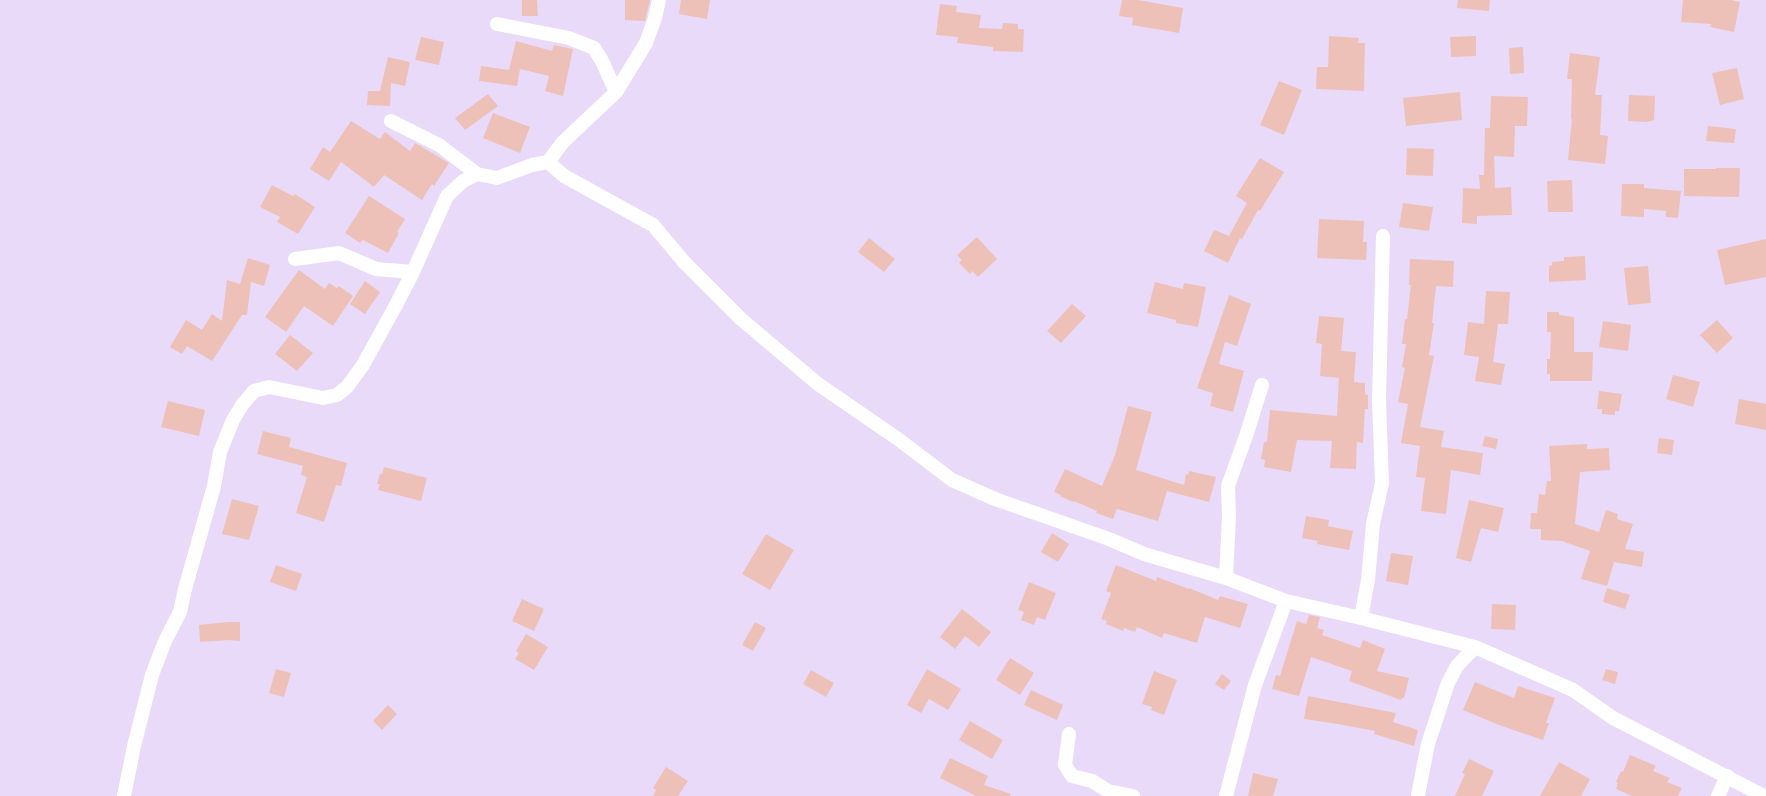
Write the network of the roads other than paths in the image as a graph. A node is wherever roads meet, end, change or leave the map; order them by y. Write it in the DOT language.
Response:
graph roads {
  1 [pos="659,0"];
  2 [pos="497,24"];
  3 [pos="616,92"];
  4 [pos="391,121"];
  5 [pos="548,162"];
  6 [pos="477,174"];
  7 [pos="1383,236"];
  8 [pos="295,258"];
  9 [pos="413,272"];
  10 [pos="1262,385"];
  11 [pos="1226,578"];
  12 [pos="1286,601"];
  13 [pos="1361,618"];
  14 [pos="1475,647"];
  15 [pos="1069,734"];
  16 [pos="1727,776"];
  17 [pos="1106,793"];
  18 [pos="1418,795"];
  19 [pos="124,796"];
  20 [pos="1133,796"];
  21 [pos="1226,796"];
  22 [pos="1718,796"];
  23 [pos="1764,796"];
  1 -- 3 [label="street"];
  2 -- 3 [label="street"];
  3 -- 5 [label="street"];
  4 -- 6 [label="street"];
  5 -- 6 [label="street"];
  5 -- 11 [label="street"];
  6 -- 9 [label="street"];
  7 -- 13 [label="street"];
  8 -- 9 [label="street"];
  9 -- 19 [label="street"];
  10 -- 11 [label="street"];
  11 -- 12 [label="street"];
  12 -- 13 [label="street"];
  12 -- 21 [label="street"];
  13 -- 14 [label="street"];
  14 -- 16 [label="street"];
  14 -- 18 [label="street"];
  15 -- 17 [label="street"];
  16 -- 22 [label="street"];
  16 -- 23 [label="street"];
  17 -- 20 [label="street"];
}
